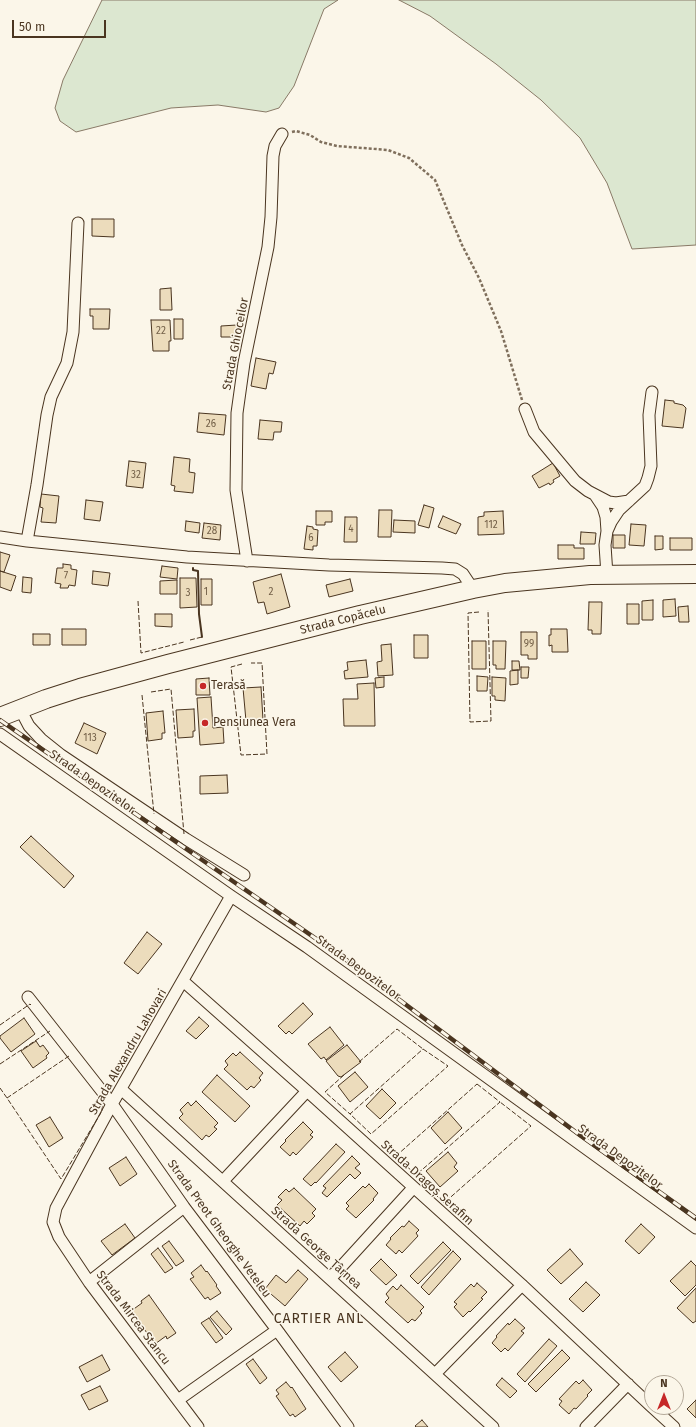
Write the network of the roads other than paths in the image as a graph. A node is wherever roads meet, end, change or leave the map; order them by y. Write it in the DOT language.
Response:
graph roads {
  1 [pos="282,134"];
  2 [pos="78,223"];
  3 [pos="652,392"];
  4 [pos="525,409"];
  5 [pos="594,495"];
  6 [pos="629,501"];
  7 [pos="607,531"];
  8 [pos="0,537"];
  9 [pos="27,541"];
  10 [pos="247,561"];
  11 [pos="696,574"];
  12 [pos="607,575"];
  13 [pos="473,589"];
  14 [pos="20,709"];
  15 [pos="0,717"];
  16 [pos="0,734"];
  17 [pos="244,875"];
  18 [pos="231,896"];
  19 [pos="183,981"];
  20 [pos="28,996"];
  21 [pos="122,1089"];
  22 [pos="307,1091"];
  23 [pos="112,1104"];
  24 [pos="223,1181"];
  25 [pos="413,1188"];
  26 [pos="184,1207"];
  27 [pos="53,1222"];
  28 [pos="696,1228"];
  29 [pos="330,1279"];
  30 [pos="89,1282"];
  31 [pos="522,1285"];
  32 [pos="277,1330"];
  33 [pos="435,1374"];
  34 [pos="628,1384"];
  35 [pos="644,1399"];
  36 [pos="178,1400"];
  37 [pos="661,1415"];
  38 [pos="198,1427"];
  39 [pos="348,1427"];
  40 [pos="493,1427"];
  41 [pos="586,1427"];
  42 [pos="674,1427"];
  1 -- 10 [label="street, Strada Ghioceilor"];
  2 -- 9 [label="street"];
  3 -- 6 [label="street"];
  4 -- 5 [label="street"];
  5 -- 6 [label="street"];
  5 -- 7 [label="street"];
  6 -- 7 [label="street"];
  7 -- 12 [label="street"];
  8 -- 9 [label="street"];
  9 -- 10 [label="street"];
  10 -- 13 [label="street"];
  11 -- 12 [label="main road, Strada Copăcelu"];
  12 -- 13 [label="main road, Strada Copăcelu"];
  13 -- 14 [label="main road, Strada Copăcelu"];
  14 -- 15 [label="main road, Strada Copăcelu"];
  14 -- 17 [label="street"];
  16 -- 18 [label="street, Strada Depozitelor"];
  18 -- 19 [label="street, Strada Alexandru Lahovari"];
  18 -- 28 [label="street, Strada Depozitelor"];
  19 -- 21 [label="street, Strada Alexandru Lahovari"];
  19 -- 22 [label="street, Strada Dragoș Serafim"];
  20 -- 23 [label="street, Strada Preot Gheorghe Veteleu"];
  21 -- 23 [label="street, Strada Alexandru Lahovari"];
  21 -- 24 [label="street, Strada George Țârnea"];
  22 -- 24 [label="street"];
  22 -- 25 [label="street, Strada Dragoș Serafim"];
  23 -- 26 [label="street, Strada Preot Gheorghe Veteleu"];
  23 -- 27 [label="street, Strada Alexandru Lahovari"];
  24 -- 29 [label="street, Strada George Țârnea"];
  25 -- 29 [label="street"];
  25 -- 31 [label="street, Strada Dragoș Serafim"];
  26 -- 30 [label="street"];
  26 -- 32 [label="street, Strada Preot Gheorghe Veteleu"];
  27 -- 30 [label="street, Strada Mircea Stancu"];
  29 -- 33 [label="street, Strada George Țârnea"];
  30 -- 36 [label="street, Strada Mircea Stancu"];
  31 -- 33 [label="street"];
  31 -- 34 [label="street, Strada Dragoș Serafim"];
  32 -- 36 [label="street"];
  32 -- 39 [label="street, Strada Preot Gheorghe Veteleu"];
  33 -- 40 [label="street, Strada George Țârnea"];
  34 -- 35 [label="street, Strada Dragoș Serafim"];
  34 -- 41 [label="street"];
  36 -- 38 [label="street, Strada Mircea Stancu"];
  37 -- 42 [label="street, Strada Dragoș Serafim"];
}
